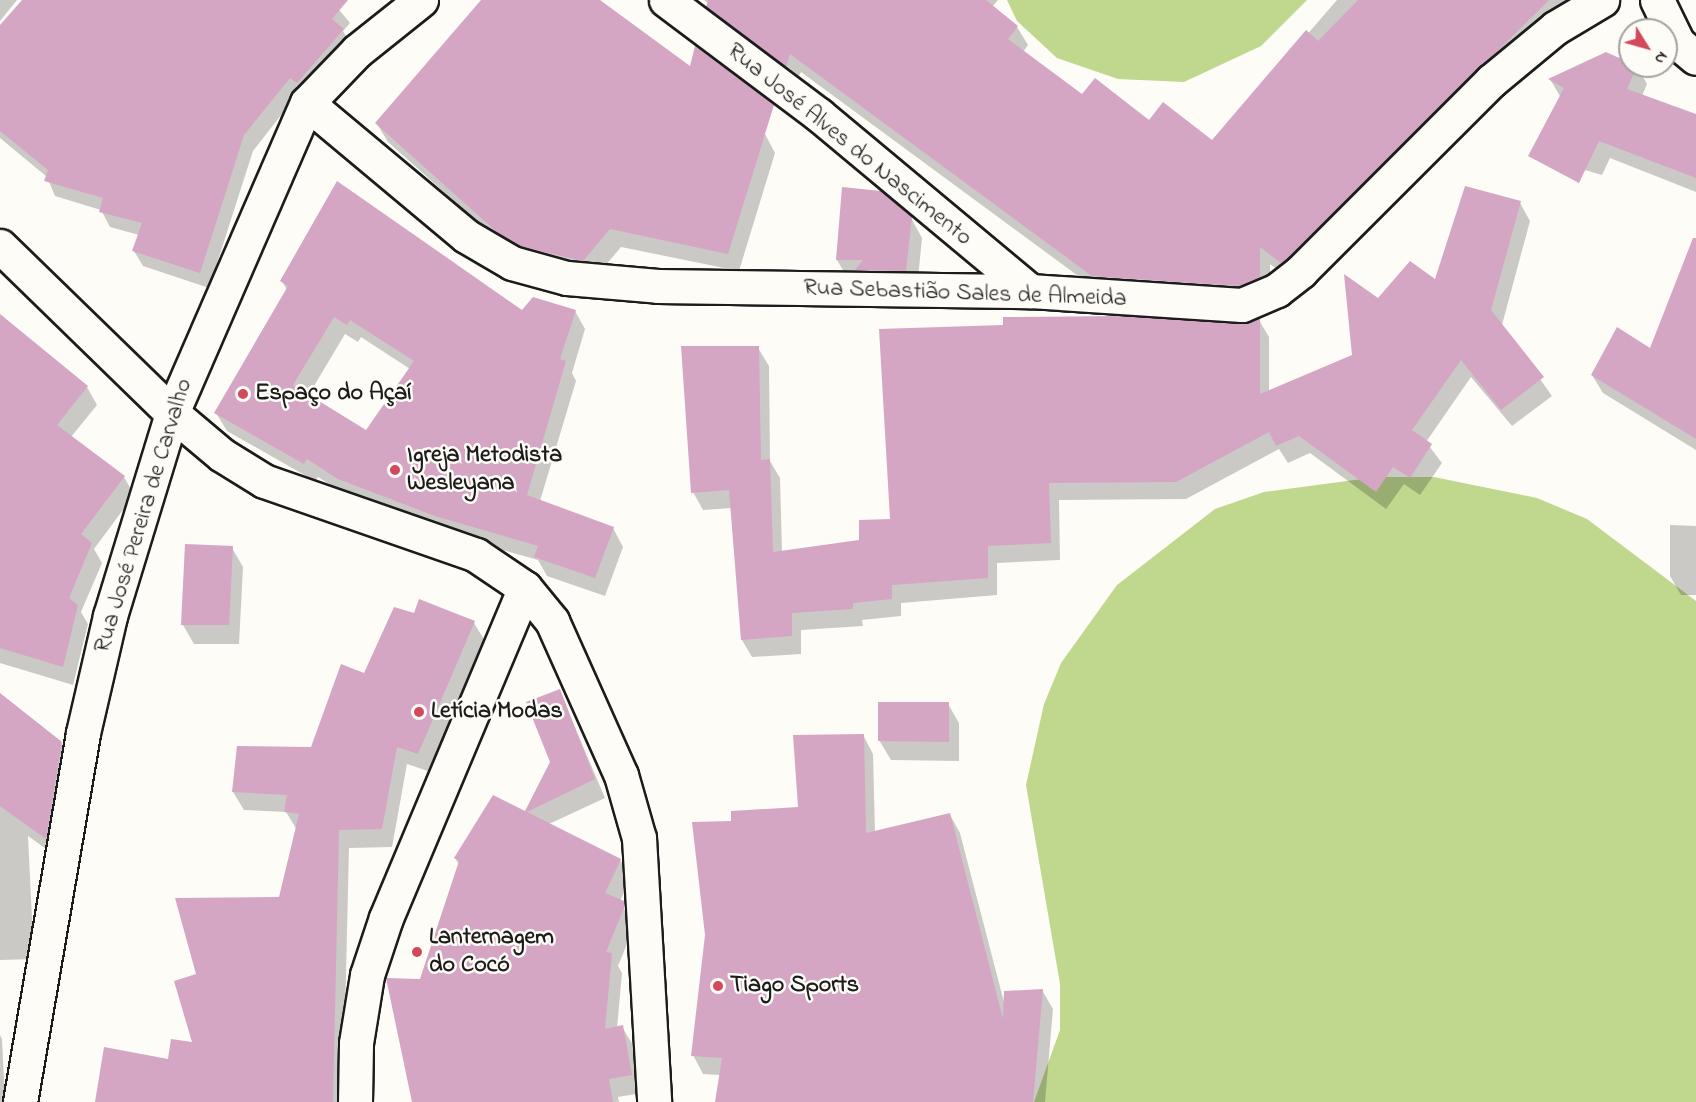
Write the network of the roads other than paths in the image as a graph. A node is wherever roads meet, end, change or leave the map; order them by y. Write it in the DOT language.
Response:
graph roads {
  1 [pos="421,0"];
  2 [pos="666,0"];
  3 [pos="1602,0"];
  4 [pos="1657,0"];
  5 [pos="1696,58"];
  6 [pos="307,103"];
  7 [pos="0,246"];
  8 [pos="1030,291"];
  9 [pos="172,413"];
  10 [pos="525,588"];
  11 [pos="21,1102"];
  12 [pos="355,1102"];
  13 [pos="654,1102"];
  1 -- 6 [label="street, Rua José Pereira de Carvalho"];
  2 -- 8 [label="street, Rua José Alves do Nascimento"];
  3 -- 8 [label="street, Rua Sebastião Sales de Almeida"];
  4 -- 5 [label="street"];
  6 -- 8 [label="street, Rua Sebastião Sales de Almeida"];
  6 -- 9 [label="street, Rua José Pereira de Carvalho"];
  7 -- 9 [label="street"];
  9 -- 10 [label="street"];
  9 -- 11 [label="street, Rua José Pereira de Carvalho"];
  10 -- 12 [label="street"];
  10 -- 13 [label="street"];
}
